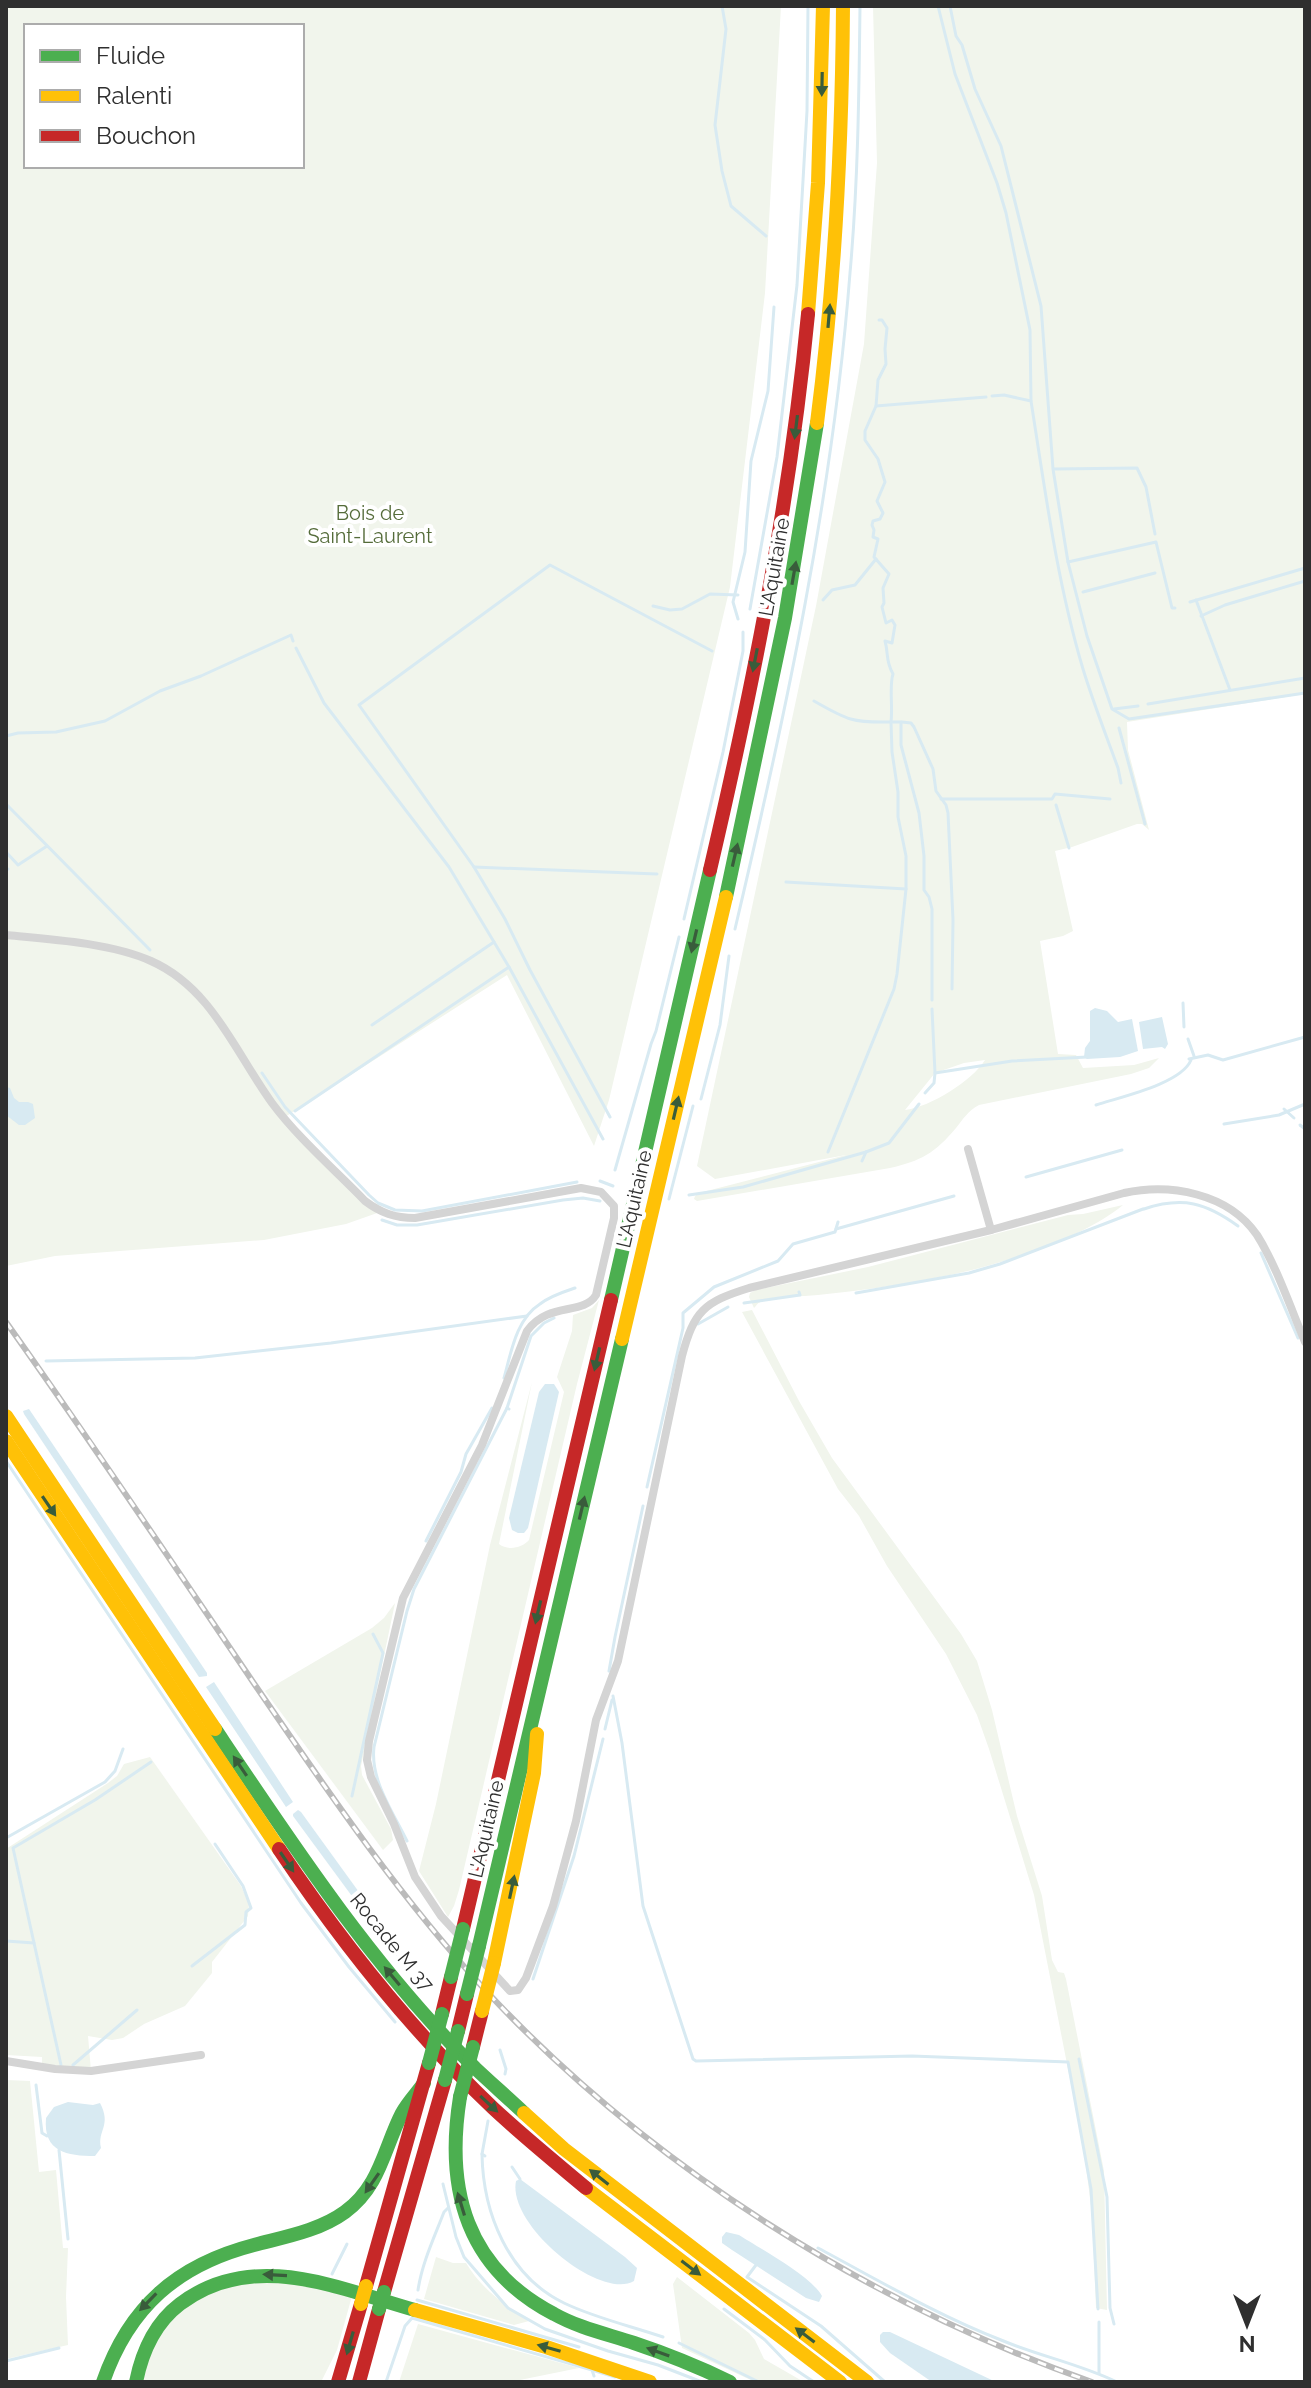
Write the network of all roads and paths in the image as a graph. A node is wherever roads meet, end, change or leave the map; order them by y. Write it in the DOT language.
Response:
graph roads {
  1 [pos="823,6"];
  2 [pos="843,6"];
  3 [pos="6,935"];
  4 [pos="968,1149"];
  5 [pos="991,1230"];
  6 [pos="1305,1342"];
  7 [pos="6,1416"];
  8 [pos="6,1441"];
  9 [pos="539,1693"];
  10 [pos="201,2055"];
  11 [pos="6,2061"];
  12 [pos="424,2083"];
  13 [pos="103,2382"];
  14 [pos="136,2382"];
  15 [pos="338,2382"];
  16 [pos="359,2382"];
  17 [pos="650,2382"];
  18 [pos="730,2382"];
  19 [pos="840,2382"];
  20 [pos="867,2382"];
  1 -- 12 [label="highway, L'Aquitaine, one-way, bridge"];
  9 -- 2 [label="highway, L'Aquitaine, one-way"];
  3 -- 5 [label="street"];
  4 -- 5 [label="street"];
  5 -- 6 [label="street"];
  20 -- 7 [label="highway, Rocade M 37, one-way"];
  8 -- 19 [label="highway, Rocade M 37, one-way"];
  9 -- 16 [label="highway, L'Aquitaine, bridge"];
  18 -- 9 [label="highway, one-way, bridge"];
  10 -- 11 [label="street"];
  12 -- 13 [label="highway, one-way"];
  12 -- 15 [label="highway, L'Aquitaine, one-way, bridge"];
  17 -- 14 [label="highway, one-way"];
}
